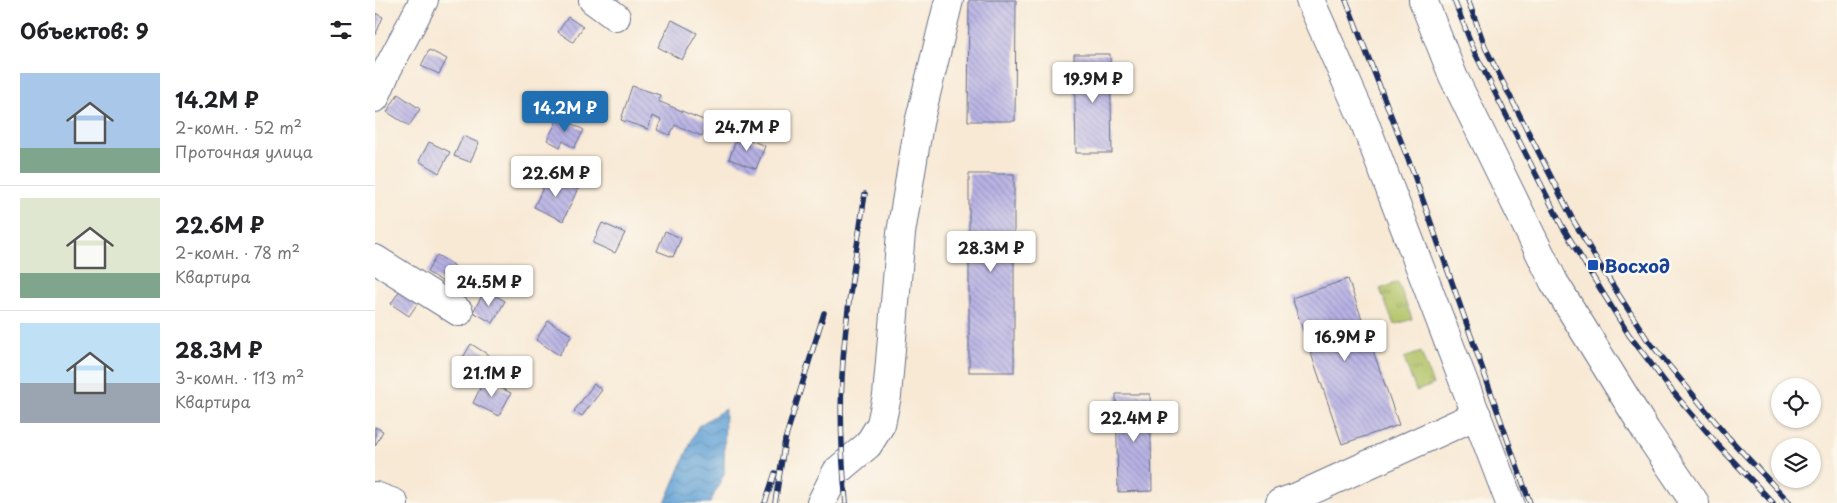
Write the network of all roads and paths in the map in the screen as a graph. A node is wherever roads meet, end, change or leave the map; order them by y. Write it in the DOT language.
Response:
graph roads {
  1 [pos="424,0"];
  2 [pos="593,0"];
  3 [pos="949,0"];
  4 [pos="1309,0"];
  5 [pos="1423,0"];
  6 [pos="616,17"];
  7 [pos="375,98"];
  8 [pos="375,259"];
  9 [pos="459,312"];
  10 [pos="1477,415"];
  11 [pos="375,496"];
  12 [pos="394,503"];
  13 [pos="821,503"];
  14 [pos="1280,503"];
  15 [pos="1510,503"];
  16 [pos="1695,503"];
  1 -- 7 [label="street"];
  2 -- 6 [label="street"];
  3 -- 13 [label="street"];
  4 -- 10 [label="street"];
  5 -- 16 [label="street"];
  8 -- 9 [label="street"];
  10 -- 14 [label="street"];
  10 -- 15 [label="street"];
  11 -- 12 [label="street"];
}
